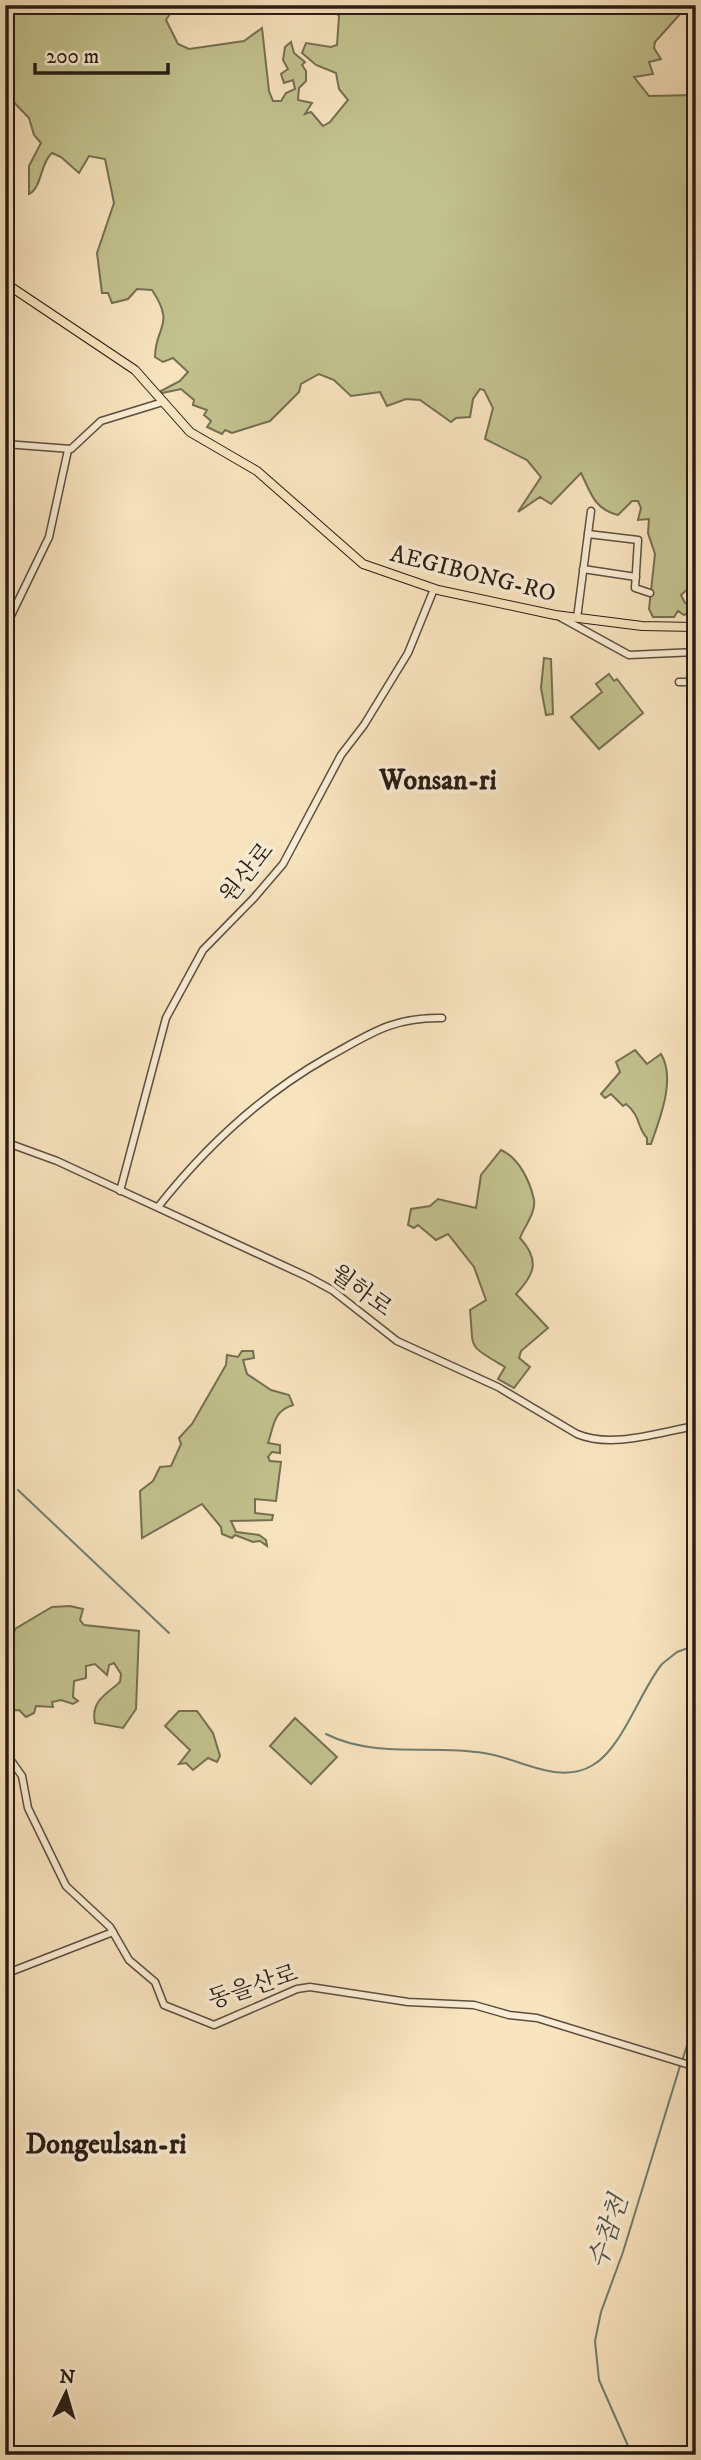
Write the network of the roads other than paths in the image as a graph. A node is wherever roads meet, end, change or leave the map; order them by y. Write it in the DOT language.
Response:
graph roads {
  1 [pos="5,283"];
  2 [pos="163,402"];
  3 [pos="5,444"];
  4 [pos="68,450"];
  5 [pos="592,511"];
  6 [pos="588,534"];
  7 [pos="583,569"];
  8 [pos="636,576"];
  9 [pos="434,589"];
  10 [pos="650,593"];
  11 [pos="555,615"];
  12 [pos="577,618"];
  13 [pos="696,627"];
  14 [pos="5,628"];
  15 [pos="696,652"];
  16 [pos="679,682"];
  17 [pos="696,682"];
  18 [pos="442,1018"];
  19 [pos="5,1142"];
  20 [pos="121,1191"];
  21 [pos="158,1208"];
  22 [pos="696,1426"];
  23 [pos="5,1752"];
  24 [pos="113,1932"];
  25 [pos="5,1975"];
  26 [pos="696,2067"];
  1 -- 2 [label="main road, AEGIBONG-RO"];
  2 -- 4 [label="street"];
  2 -- 9 [label="main road, AEGIBONG-RO"];
  3 -- 4 [label="street"];
  4 -- 14 [label="street"];
  5 -- 6 [label="street"];
  6 -- 7 [label="street"];
  6 -- 8 [label="street"];
  7 -- 8 [label="street"];
  7 -- 12 [label="street"];
  8 -- 10 [label="street"];
  9 -- 11 [label="main road, AEGIBONG-RO"];
  9 -- 20 [label="street, 원산로"];
  11 -- 12 [label="main road, AEGIBONG-RO"];
  11 -- 15 [label="street"];
  12 -- 13 [label="main road, AEGIBONG-RO"];
  16 -- 17 [label="street"];
  18 -- 21 [label="street"];
  19 -- 20 [label="street, 월하로"];
  20 -- 21 [label="street, 월하로"];
  21 -- 22 [label="street, 월하로"];
  23 -- 24 [label="street, 동을산로"];
  24 -- 25 [label="street"];
  24 -- 26 [label="street, 동을산로"];
}
